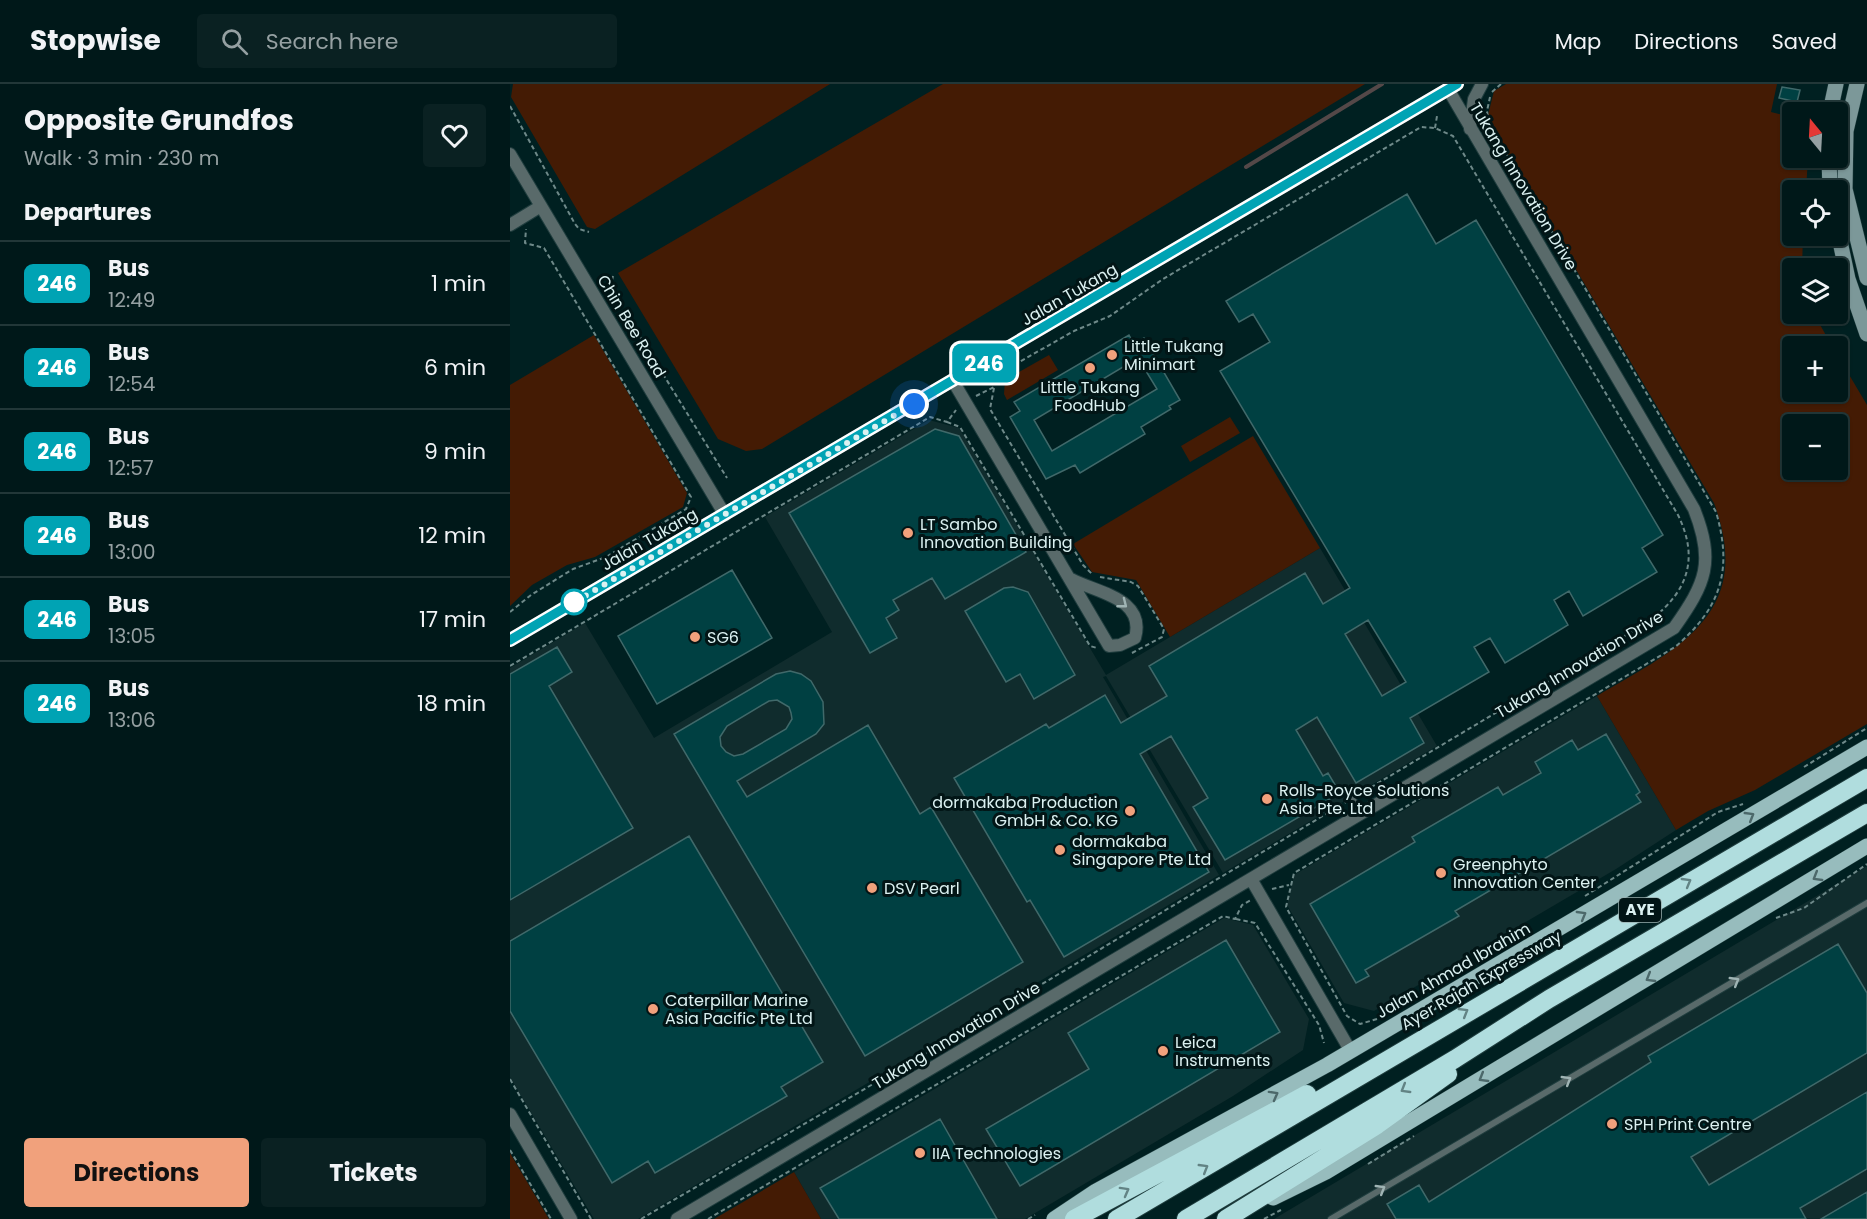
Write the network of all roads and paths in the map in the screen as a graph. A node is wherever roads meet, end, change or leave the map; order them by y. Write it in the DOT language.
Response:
graph roads {
  1 [pos="1482,84"];
  2 [pos="1501,84"];
  3 [pos="1836,84"];
  4 [pos="1857,84"];
  5 [pos="1453,87"];
  6 [pos="1832,102"];
  7 [pos="510,106"];
  8 [pos="1437,116"];
  9 [pos="1436,128"];
  10 [pos="1470,129"];
  11 [pos="510,154"];
  12 [pos="541,206"];
  13 [pos="528,214"];
  14 [pos="510,225"];
  15 [pos="589,232"];
  16 [pos="1841,246"];
  17 [pos="613,276"];
  18 [pos="1867,278"];
  19 [pos="1865,325"];
  20 [pos="953,381"];
  21 [pos="994,387"];
  22 [pos="966,403"];
  23 [pos="947,422"];
  24 [pos="727,478"];
  25 [pos="725,515"];
  26 [pos="1071,579"];
  27 [pos="510,612"];
  28 [pos="510,640"];
  29 [pos="1098,649"];
  30 [pos="1125,654"];
  31 [pos="510,666"];
  32 [pos="1867,728"];
  33 [pos="1867,747"];
  34 [pos="1803,768"];
  35 [pos="1867,778"];
  36 [pos="1352,798"];
  37 [pos="1750,801"];
  38 [pos="1867,813"];
  39 [pos="1360,814"];
  40 [pos="1867,846"];
  41 [pos="1251,879"];
  42 [pos="1289,885"];
  43 [pos="1260,894"];
  44 [pos="1582,898"];
  45 [pos="1867,903"];
  46 [pos="1235,919"];
  47 [pos="1379,1018"];
  48 [pos="1414,1042"];
  49 [pos="1324,1043"];
  50 [pos="1350,1050"];
  51 [pos="1455,1059"];
  52 [pos="510,1080"];
  53 [pos="510,1114"];
  54 [pos="510,1150"];
  55 [pos="1035,1215"];
  56 [pos="551,1219"];
  57 [pos="571,1219"];
  58 [pos="591,1219"];
  59 [pos="641,1219"];
  60 [pos="677,1219"];
  61 [pos="708,1219"];
  62 [pos="1028,1219"];
  63 [pos="1054,1219"];
  64 [pos="1074,1219"];
  65 [pos="1117,1219"];
  66 [pos="1186,1219"];
  67 [pos="1228,1219"];
  68 [pos="1330,1219"];
  1 -- 10 [label="street"];
  2 -- 42 [label="path"];
  3 -- 6 [label="main road"];
  4 -- 18 [label="main road"];
  5 -- 10 [label="street, Tukang Innovation Drive"];
  5 -- 20 [label="street, Jalan Tukang"];
  7 -- 15 [label="path"];
  8 -- 9 [label="path"];
  9 -- 21 [label="path"];
  9 -- 36 [label="path"];
  10 -- 39 [label="street, Tukang Innovation Drive"];
  11 -- 12 [label="street, Chin Bee Road"];
  12 -- 13 [label="street"];
  12 -- 25 [label="street, Chin Bee Road"];
  13 -- 14 [label="street"];
  13 -- 27 [label="path"];
  16 -- 19 [label="main road"];
  17 -- 24 [label="path"];
  20 -- 22 [label="street"];
  20 -- 25 [label="street, Jalan Tukang"];
  21 -- 22 [label="path"];
  21 -- 30 [label="path"];
  22 -- 23 [label="path"];
  22 -- 26 [label="street"];
  23 -- 29 [label="path"];
  23 -- 31 [label="path"];
  25 -- 28 [label="street, Jalan Tukang"];
  26 -- 26 [label="street, one-way"];
  32 -- 34 [label="path"];
  50 -- 33 [label="main road, Jalan Ahmad Ibrahim, one-way"];
  48 -- 35 [label="highway, Ayer Rajah Expressway / AYE, one-way"];
  36 -- 39 [label="lane"];
  36 -- 59 [label="path"];
  37 -- 44 [label="path"];
  38 -- 51 [label="highway, AYE"];
  39 -- 41 [label="street, Tukang Innovation Drive"];
  40 -- 67 [label="main road, one-way"];
  41 -- 43 [label="street"];
  41 -- 60 [label="street, Tukang Innovation Drive"];
  42 -- 43 [label="path"];
  42 -- 47 [label="path"];
  43 -- 46 [label="path"];
  43 -- 50 [label="street"];
  68 -- 45 [label="lane, one-way"];
  46 -- 49 [label="path"];
  46 -- 61 [label="path"];
  64 -- 48 [label="highway, one-way"];
  65 -- 48 [label="highway, Ayer Rajah Expressway / AYE, one-way"];
  63 -- 50 [label="main road, Jalan Ahmad Ibrahim, one-way"];
  51 -- 66 [label="highway, AYE, one-way"];
  51 -- 67 [label="highway"];
  52 -- 58 [label="path"];
  53 -- 57 [label="street"];
  54 -- 56 [label="path"];
  55 -- 62 [label="path"];
}
